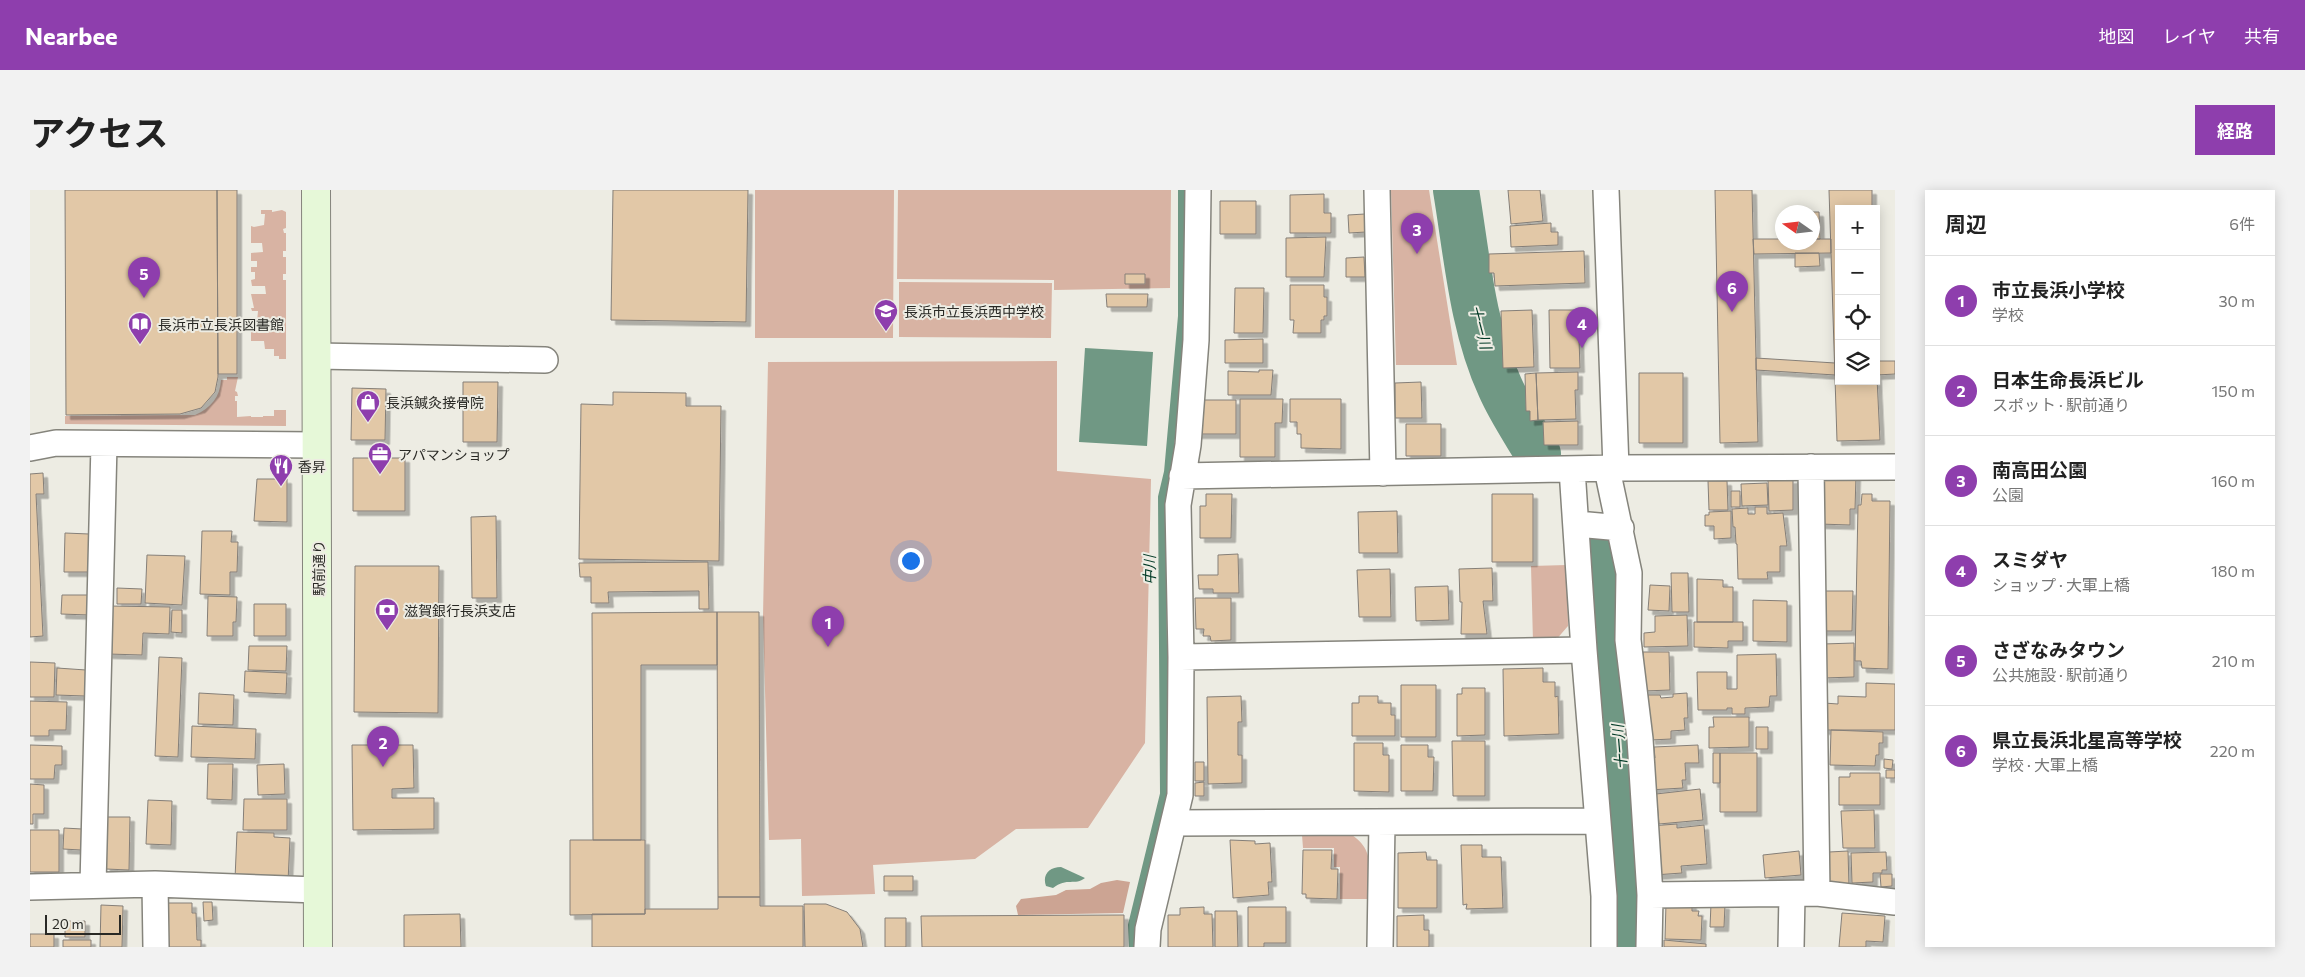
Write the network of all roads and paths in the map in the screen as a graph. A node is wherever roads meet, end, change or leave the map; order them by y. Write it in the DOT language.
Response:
graph roads {
  1 [pos="316,190"];
  2 [pos="1198,190"];
  3 [pos="1378,190"];
  4 [pos="1606,190"];
  5 [pos="316,356"];
  6 [pos="545,360"];
  7 [pos="104,444"];
  8 [pos="317,445"];
  9 [pos="30,448"];
  10 [pos="1810,467"];
  11 [pos="1895,467"];
  12 [pos="1598,469"];
  13 [pos="1383,473"];
  14 [pos="1182,476"];
  15 [pos="1577,524"];
  16 [pos="1616,528"];
  17 [pos="1584,650"];
  18 [pos="1181,657"];
  19 [pos="1597,821"];
  20 [pos="1382,822"];
  21 [pos="1174,823"];
  22 [pos="155,884"];
  23 [pos="93,885"];
  24 [pos="30,887"];
  25 [pos="317,890"];
  26 [pos="1817,893"];
  27 [pos="1792,894"];
  28 [pos="1650,895"];
  29 [pos="1895,902"];
  30 [pos="156,947"];
  31 [pos="318,947"];
  32 [pos="1148,947"];
  33 [pos="1380,947"];
  34 [pos="1604,947"];
  35 [pos="1649,947"];
  36 [pos="1791,947"];
  1 -- 5 [label="main road, 駅前通り"];
  2 -- 14 [label="street"];
  3 -- 13 [label="street"];
  4 -- 12 [label="street"];
  5 -- 6 [label="street"];
  5 -- 8 [label="main road, 駅前通り"];
  7 -- 8 [label="street"];
  7 -- 9 [label="street"];
  7 -- 23 [label="street"];
  8 -- 25 [label="main road, 駅前通り"];
  10 -- 11 [label="street"];
  10 -- 12 [label="street"];
  10 -- 26 [label="street"];
  12 -- 13 [label="street"];
  12 -- 15 [label="street"];
  12 -- 16 [label="street"];
  13 -- 14 [label="street"];
  14 -- 18 [label="street"];
  15 -- 16 [label="street"];
  15 -- 17 [label="street"];
  16 -- 28 [label="street"];
  17 -- 18 [label="street"];
  17 -- 19 [label="street"];
  18 -- 21 [label="street"];
  19 -- 20 [label="street"];
  19 -- 34 [label="street"];
  20 -- 21 [label="street"];
  20 -- 33 [label="street"];
  21 -- 32 [label="street"];
  22 -- 23 [label="street"];
  22 -- 25 [label="street"];
  22 -- 30 [label="street"];
  23 -- 24 [label="street"];
  25 -- 31 [label="main road, 駅前通り"];
  26 -- 27 [label="street"];
  26 -- 29 [label="street"];
  27 -- 28 [label="street"];
  27 -- 36 [label="street"];
  28 -- 35 [label="street"];
}
